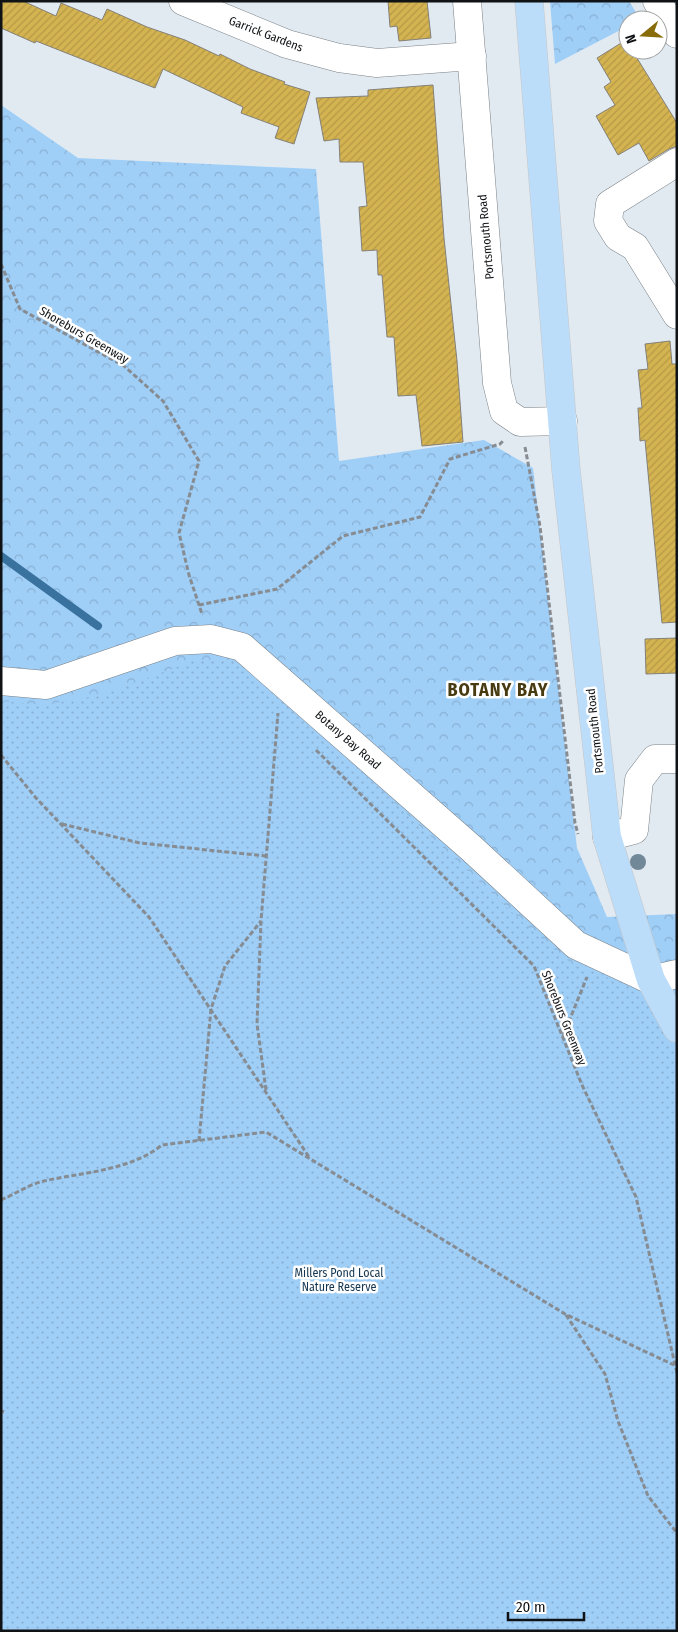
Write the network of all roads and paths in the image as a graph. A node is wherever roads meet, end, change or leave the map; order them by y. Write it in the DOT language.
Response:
graph roads {
  1 [pos="183,1"];
  2 [pos="467,1"];
  3 [pos="529,1"];
  4 [pos="656,1"];
  5 [pos="677,34"];
  6 [pos="472,56"];
  7 [pos="677,162"];
  8 [pos="1,264"];
  9 [pos="677,315"];
  10 [pos="563,421"];
  11 [pos="520,422"];
  12 [pos="199,605"];
  13 [pos="210,639"];
  14 [pos="1,681"];
  15 [pos="285,719"];
  16 [pos="313,747"];
  17 [pos="1,754"];
  18 [pos="677,759"];
  19 [pos="61,824"];
  20 [pos="607,837"];
  21 [pos="266,856"];
  22 [pos="261,921"];
  23 [pos="590,970"];
  24 [pos="677,974"];
  25 [pos="651,980"];
  26 [pos="211,1010"];
  27 [pos="677,1028"];
  28 [pos="562,1037"];
  29 [pos="267,1093"];
  30 [pos="199,1140"];
  31 [pos="311,1159"];
  32 [pos="1,1200"];
  33 [pos="565,1314"];
  34 [pos="675,1366"];
  35 [pos="677,1373"];
  36 [pos="677,1533"];
  1 -- 6 [label="street, Garrick Gardens"];
  2 -- 6 [label="street, Portsmouth Road"];
  3 -- 10 [label="main road, Portsmouth Road"];
  4 -- 5 [label="street"];
  6 -- 11 [label="street, Portsmouth Road"];
  7 -- 9 [label="street"];
  8 -- 12 [label="path, Shoreburs Greenway"];
  10 -- 11 [label="street"];
  10 -- 20 [label="main road, Portsmouth Road"];
  11 -- 12 [label="path"];
  12 -- 13 [label="path, Shoreburs Greenway"];
  13 -- 14 [label="street, Botany Bay Road"];
  13 -- 25 [label="street, Botany Bay Road"];
  15 -- 21 [label="path"];
  16 -- 28 [label="path, Shoreburs Greenway"];
  17 -- 19 [label="path"];
  18 -- 20 [label="street"];
  19 -- 21 [label="path"];
  19 -- 26 [label="path"];
  20 -- 25 [label="main road, Portsmouth Road"];
  21 -- 22 [label="path"];
  22 -- 26 [label="path"];
  22 -- 29 [label="path"];
  23 -- 28 [label="path"];
  24 -- 25 [label="street"];
  25 -- 27 [label="main road, Portsmouth Road"];
  26 -- 29 [label="path"];
  26 -- 30 [label="path"];
  28 -- 34 [label="path, Shoreburs Greenway"];
  29 -- 31 [label="path"];
  30 -- 31 [label="path"];
  30 -- 32 [label="path"];
  31 -- 33 [label="path"];
  33 -- 34 [label="path"];
  33 -- 36 [label="path"];
  34 -- 35 [label="path, Shoreburs Greenway"];
}
